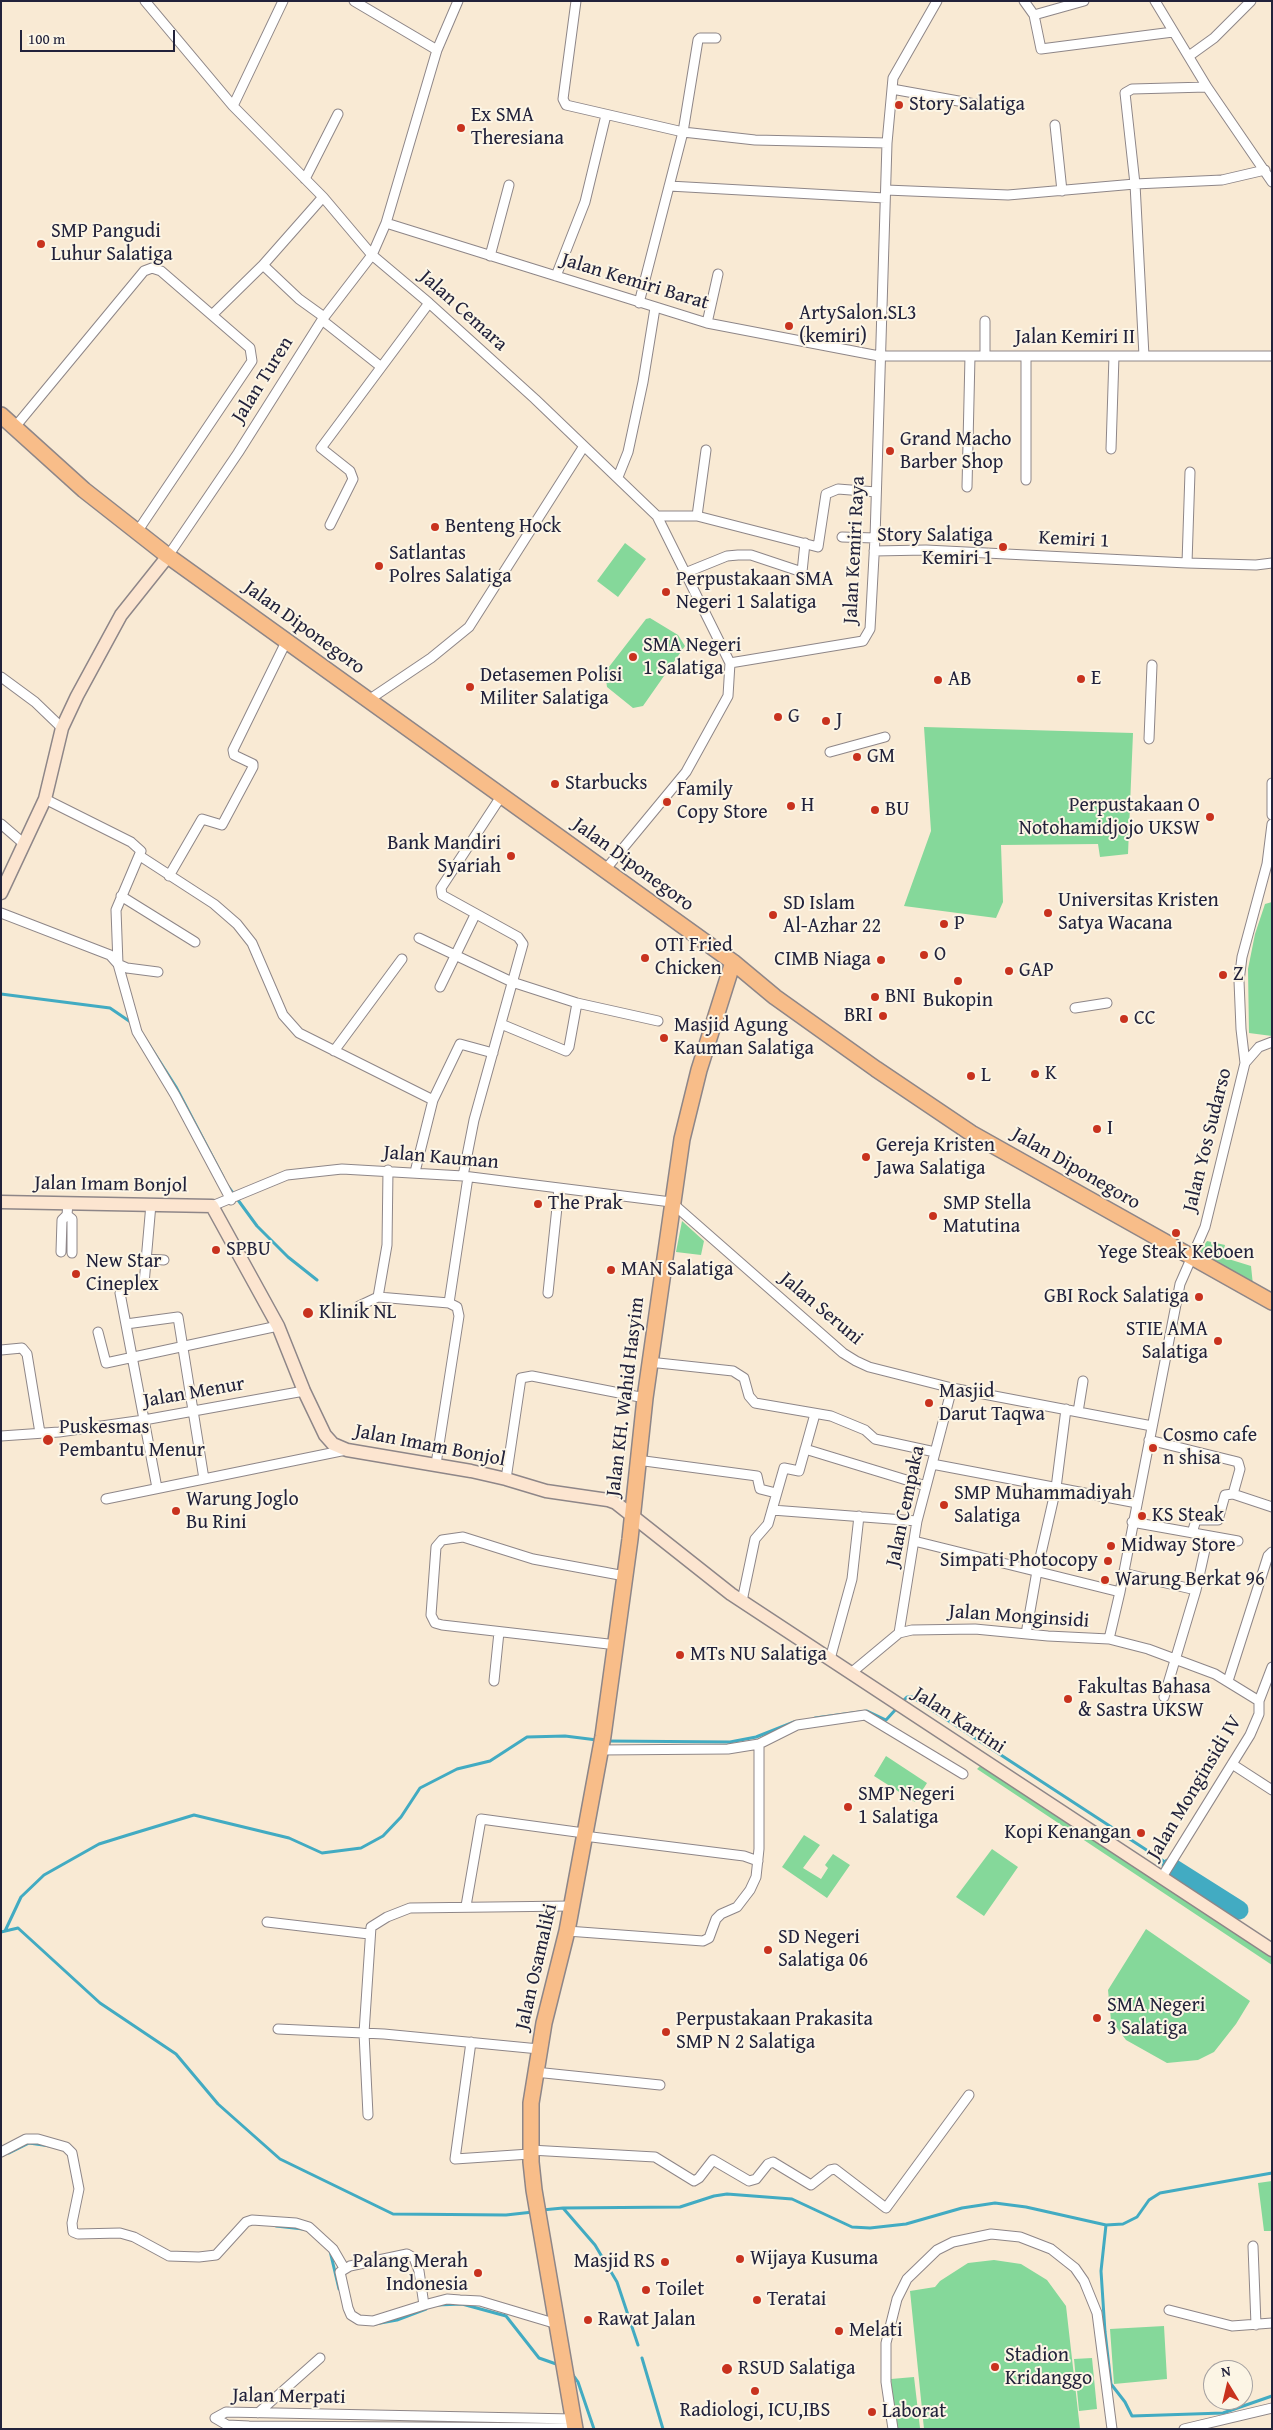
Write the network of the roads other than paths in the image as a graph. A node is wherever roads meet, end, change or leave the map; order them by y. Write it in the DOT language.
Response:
graph roads {
  1 [pos="145,1"];
  2 [pos="283,1"];
  3 [pos="354,1"];
  4 [pos="458,1"];
  5 [pos="937,1"];
  6 [pos="1024,1"];
  7 [pos="1084,1"];
  8 [pos="1155,1"];
  9 [pos="1251,1"];
  10 [pos="575,2"];
  11 [pos="1034,15"];
  12 [pos="1173,32"];
  13 [pos="716,38"];
  14 [pos="437,50"];
  15 [pos="1189,56"];
  16 [pos="1207,87"];
  17 [pos="892,90"];
  18 [pos="233,106"];
  19 [pos="986,106"];
  20 [pos="338,114"];
  21 [pos="606,115"];
  22 [pos="1055,125"];
  23 [pos="683,132"];
  24 [pos="887,143"];
  25 [pos="1265,170"];
  26 [pos="305,179"];
  27 [pos="1272,182"];
  28 [pos="509,184"];
  29 [pos="1135,184"];
  30 [pos="669,186"];
  31 [pos="1062,191"];
  32 [pos="886,194"];
  33 [pos="323,198"];
  34 [pos="386,223"];
  35 [pos="372,255"];
  36 [pos="490,256"];
  37 [pos="263,265"];
  38 [pos="718,274"];
  39 [pos="556,276"];
  40 [pos="429,303"];
  41 [pos="639,303"];
  42 [pos="655,308"];
  43 [pos="212,315"];
  44 [pos="323,319"];
  45 [pos="985,321"];
  46 [pos="707,323"];
  47 [pos="879,356"];
  48 [pos="970,356"];
  49 [pos="985,356"];
  50 [pos="1026,356"];
  51 [pos="1114,356"];
  52 [pos="1144,356"];
  53 [pos="1272,356"];
  54 [pos="380,366"];
  55 [pos="1,415"];
  56 [pos="15,427"];
  57 [pos="584,446"];
  58 [pos="1111,449"];
  59 [pos="706,450"];
  60 [pos="1190,472"];
  61 [pos="618,477"];
  62 [pos="1026,480"];
  63 [pos="967,487"];
  64 [pos="876,492"];
  65 [pos="657,516"];
  66 [pos="697,516"];
  67 [pos="330,526"];
  68 [pos="137,532"];
  69 [pos="842,537"];
  70 [pos="875,538"];
  71 [pos="805,543"];
  72 [pos="874,551"];
  73 [pos="168,556"];
  74 [pos="1187,563"];
  75 [pos="1272,563"];
  76 [pos="686,573"];
  77 [pos="286,642"];
  78 [pos="730,663"];
  79 [pos="1152,665"];
  80 [pos="1,677"];
  81 [pos="370,699"];
  82 [pos="62,728"];
  83 [pos="885,736"];
  84 [pos="1149,739"];
  85 [pos="830,752"];
  86 [pos="1272,783"];
  87 [pos="502,795"];
  88 [pos="45,799"];
  89 [pos="1272,815"];
  90 [pos="1,824"];
  91 [pos="1272,824"];
  92 [pos="23,843"];
  93 [pos="140,856"];
  94 [pos="605,870"];
  95 [pos="170,876"];
  96 [pos="1,893"];
  97 [pos="121,896"];
  98 [pos="1,913"];
  99 [pos="476,915"];
  100 [pos="419,938"];
  101 [pos="194,942"];
  102 [pos="456,956"];
  103 [pos="402,959"];
  104 [pos="733,962"];
  105 [pos="118,964"];
  106 [pos="158,972"];
  107 [pos="512,982"];
  108 [pos="440,987"];
  109 [pos="577,1003"];
  110 [pos="1107,1003"];
  111 [pos="1075,1008"];
  112 [pos="658,1021"];
  113 [pos="501,1024"];
  114 [pos="1272,1042"];
  115 [pos="334,1051"];
  116 [pos="493,1053"];
  117 [pos="1245,1063"];
  118 [pos="433,1100"];
  119 [pos="388,1170"];
  120 [pos="415,1172"];
  121 [pos="466,1177"];
  122 [pos="559,1188"];
  123 [pos="232,1200"];
  124 [pos="1,1202"];
  125 [pos="672,1202"];
  126 [pos="151,1204"];
  127 [pos="212,1206"];
  128 [pos="68,1209"];
  129 [pos="61,1252"];
  130 [pos="72,1252"];
  131 [pos="1190,1258"];
  132 [pos="145,1259"];
  133 [pos="164,1260"];
  134 [pos="144,1284"];
  135 [pos="120,1293"];
  136 [pos="548,1293"];
  137 [pos="378,1297"];
  138 [pos="449,1302"];
  139 [pos="1272,1302"];
  140 [pos="359,1306"];
  141 [pos="126,1324"];
  142 [pos="278,1326"];
  143 [pos="98,1332"];
  144 [pos="183,1346"];
  145 [pos="1,1350"];
  146 [pos="132,1357"];
  147 [pos="650,1362"];
  148 [pos="1083,1381"];
  149 [pos="952,1388"];
  150 [pos="304,1391"];
  151 [pos="644,1398"];
  152 [pos="1066,1409"];
  153 [pos="194,1412"];
  154 [pos="1078,1412"];
  155 [pos="815,1414"];
  156 [pos="144,1420"];
  157 [pos="1152,1426"];
  158 [pos="40,1433"];
  159 [pos="1,1436"];
  160 [pos="1149,1440"];
  161 [pos="804,1449"];
  162 [pos="347,1450"];
  163 [pos="935,1452"];
  164 [pos="637,1460"];
  165 [pos="436,1464"];
  166 [pos="932,1464"];
  167 [pos="506,1478"];
  168 [pos="204,1479"];
  169 [pos="926,1486"];
  170 [pos="156,1488"];
  171 [pos="1056,1488"];
  172 [pos="776,1493"];
  173 [pos="1233,1494"];
  174 [pos="106,1499"];
  175 [pos="1137,1503"];
  176 [pos="1272,1507"];
  177 [pos="772,1510"];
  178 [pos="632,1515"];
  179 [pos="860,1516"];
  180 [pos="917,1521"];
  181 [pos="1132,1522"];
  182 [pos="1192,1533"];
  183 [pos="1208,1536"];
  184 [pos="914,1541"];
  185 [pos="1238,1541"];
  186 [pos="1272,1552"];
  187 [pos="1037,1571"];
  188 [pos="1122,1573"];
  189 [pos="625,1576"];
  190 [pos="1196,1590"];
  191 [pos="1120,1592"];
  192 [pos="742,1601"];
  193 [pos="499,1632"];
  194 [pos="900,1633"];
  195 [pos="1026,1634"];
  196 [pos="1109,1639"];
  197 [pos="616,1644"];
  198 [pos="1176,1659"];
  199 [pos="830,1660"];
  200 [pos="1272,1667"];
  201 [pos="851,1673"];
  202 [pos="494,1681"];
  203 [pos="1228,1681"];
  204 [pos="1164,1697"];
  205 [pos="1260,1701"];
  206 [pos="601,1744"];
  207 [pos="759,1744"];
  208 [pos="1232,1764"];
  209 [pos="963,1774"];
  210 [pos="1272,1790"];
  211 [pos="584,1834"];
  212 [pos="758,1861"];
  213 [pos="1162,1878"];
  214 [pos="466,1906"];
  215 [pos="572,1906"];
  216 [pos="267,1922"];
  217 [pos="567,1930"];
  218 [pos="369,1934"];
  219 [pos="1272,1950"];
  220 [pos="278,2029"];
  221 [pos="364,2033"];
  222 [pos="471,2042"];
  223 [pos="539,2050"];
  224 [pos="536,2072"];
  225 [pos="660,2085"];
  226 [pos="969,2095"];
  227 [pos="368,2114"];
  228 [pos="1,2152"];
  229 [pos="530,2152"];
  230 [pos="1253,2246"];
  231 [pos="344,2268"];
  232 [pos="424,2305"];
  233 [pos="1169,2310"];
  234 [pos="1272,2323"];
  235 [pos="557,2324"];
  236 [pos="1256,2325"];
  237 [pos="320,2358"];
  238 [pos="1272,2408"];
  239 [pos="258,2413"];
  240 [pos="413,2417"];
  241 [pos="574,2426"];
  242 [pos="249,2427"];
  243 [pos="319,2427"];
  244 [pos="412,2428"];
  245 [pos="893,2429"];
  246 [pos="1112,2429"];
  247 [pos="1184,2429"];
  1 -- 18 [label="street, Jalan Cemara"];
  2 -- 18 [label="street"];
  3 -- 14 [label="street"];
  4 -- 14 [label="street, Jalan Turen"];
  5 -- 17 [label="street, Jalan Kemiri Raya"];
  6 -- 11 [label="street"];
  7 -- 11 [label="street"];
  8 -- 12 [label="street"];
  9 -- 15 [label="street"];
  10 -- 21 [label="street"];
  11 -- 12 [label="street"];
  12 -- 15 [label="street"];
  13 -- 23 [label="street"];
  14 -- 34 [label="street, Jalan Turen"];
  15 -- 16 [label="street"];
  16 -- 25 [label="street"];
  16 -- 29 [label="street"];
  17 -- 19 [label="street"];
  17 -- 24 [label="street, Jalan Kemiri Raya"];
  18 -- 26 [label="street, Jalan Cemara"];
  20 -- 26 [label="street"];
  21 -- 23 [label="street"];
  21 -- 39 [label="street"];
  22 -- 31 [label="street"];
  23 -- 24 [label="street"];
  23 -- 30 [label="street"];
  24 -- 32 [label="street, Jalan Kemiri Raya"];
  25 -- 27 [label="street"];
  25 -- 29 [label="street"];
  26 -- 33 [label="street, Jalan Cemara"];
  28 -- 36 [label="street"];
  29 -- 31 [label="street"];
  29 -- 52 [label="street"];
  30 -- 32 [label="street"];
  30 -- 41 [label="street"];
  31 -- 32 [label="street"];
  32 -- 47 [label="street, Jalan Kemiri Raya"];
  33 -- 35 [label="street, Jalan Cemara"];
  33 -- 37 [label="street"];
  34 -- 35 [label="street, Jalan Turen"];
  34 -- 36 [label="street, Jalan Kemiri Barat"];
  35 -- 40 [label="street, Jalan Cemara"];
  35 -- 44 [label="street, Jalan Turen"];
  36 -- 39 [label="street, Jalan Kemiri Barat"];
  37 -- 43 [label="street"];
  37 -- 44 [label="street"];
  38 -- 46 [label="street"];
  39 -- 41 [label="street, Jalan Kemiri Barat"];
  40 -- 54 [label="street"];
  40 -- 57 [label="street, Jalan Cemara"];
  41 -- 42 [label="street, Jalan Kemiri Barat"];
  42 -- 46 [label="street, Jalan Kemiri Barat"];
  42 -- 61 [label="street"];
  43 -- 56 [label="street"];
  43 -- 68 [label="street"];
  44 -- 54 [label="street"];
  44 -- 73 [label="street, Jalan Turen"];
  45 -- 49 [label="street"];
  46 -- 47 [label="street, Jalan Kemiri Barat"];
  47 -- 48 [label="street, Jalan Kemiri II"];
  47 -- 64 [label="street, Jalan Kemiri Raya"];
  48 -- 49 [label="street, Jalan Kemiri II"];
  48 -- 63 [label="street"];
  49 -- 50 [label="street, Jalan Kemiri II"];
  50 -- 51 [label="street, Jalan Kemiri II"];
  50 -- 62 [label="street"];
  51 -- 52 [label="street, Jalan Kemiri II"];
  51 -- 58 [label="street"];
  52 -- 53 [label="street, Jalan Kemiri II"];
  54 -- 67 [label="street"];
  55 -- 56 [label="main road, Jalan Diponegoro"];
  56 -- 68 [label="main road, Jalan Diponegoro"];
  57 -- 61 [label="street, Jalan Cemara"];
  57 -- 81 [label="street"];
  59 -- 66 [label="street"];
  60 -- 74 [label="street"];
  61 -- 65 [label="street, Jalan Cemara"];
  64 -- 70 [label="street, Jalan Kemiri Raya"];
  64 -- 71 [label="street"];
  65 -- 66 [label="street"];
  65 -- 76 [label="street, Jalan Cemara"];
  66 -- 71 [label="street"];
  68 -- 73 [label="main road, Jalan Diponegoro"];
  69 -- 70 [label="street"];
  70 -- 72 [label="street, Jalan Kemiri Raya"];
  71 -- 76 [label="street"];
  72 -- 74 [label="street, Kemiri 1"];
  72 -- 78 [label="street, Jalan Kemiri Raya"];
  73 -- 77 [label="main road, Jalan Diponegoro"];
  73 -- 82 [label="main road"];
  74 -- 75 [label="street, Kemiri 1"];
  76 -- 78 [label="street, Jalan Cemara"];
  77 -- 81 [label="main road, Jalan Diponegoro"];
  77 -- 95 [label="street"];
  78 -- 94 [label="street"];
  79 -- 84 [label="street"];
  80 -- 82 [label="street"];
  81 -- 87 [label="main road, Jalan Diponegoro"];
  82 -- 88 [label="main road"];
  83 -- 85 [label="street"];
  86 -- 89 [label="street"];
  87 -- 94 [label="main road, Jalan Diponegoro"];
  87 -- 99 [label="street"];
  88 -- 92 [label="main road"];
  88 -- 93 [label="street"];
  90 -- 92 [label="street"];
  91 -- 117 [label="street"];
  92 -- 96 [label="main road"];
  93 -- 95 [label="street"];
  93 -- 97 [label="street"];
  94 -- 104 [label="main road, Jalan Diponegoro"];
  95 -- 115 [label="street"];
  97 -- 101 [label="street"];
  97 -- 105 [label="street"];
  98 -- 105 [label="street"];
  99 -- 102 [label="street"];
  99 -- 107 [label="street"];
  100 -- 102 [label="street"];
  102 -- 107 [label="street"];
  102 -- 108 [label="street"];
  103 -- 115 [label="street"];
  104 -- 125 [label="main road, Jalan KH. Wahid Hasyim"];
  104 -- 131 [label="main road, Jalan Diponegoro"];
  105 -- 106 [label="street"];
  105 -- 123 [label="street"];
  107 -- 109 [label="street"];
  107 -- 113 [label="street"];
  109 -- 112 [label="street"];
  109 -- 113 [label="street"];
  110 -- 111 [label="street"];
  113 -- 116 [label="street"];
  114 -- 117 [label="street, Jalan Yos Sudarso"];
  115 -- 118 [label="street"];
  116 -- 118 [label="street"];
  116 -- 121 [label="street"];
  117 -- 131 [label="street, Jalan Yos Sudarso"];
  118 -- 120 [label="street"];
  119 -- 120 [label="street, Jalan Kauman"];
  119 -- 123 [label="street, Jalan Kauman"];
  119 -- 137 [label="street"];
  120 -- 121 [label="street, Jalan Kauman"];
  121 -- 122 [label="street, Jalan Kauman"];
  121 -- 138 [label="street"];
  122 -- 125 [label="street, Jalan Kauman"];
  122 -- 136 [label="street"];
  123 -- 127 [label="street, Jalan Kauman"];
  124 -- 128 [label="main road, Jalan Imam Bonjol"];
  125 -- 147 [label="main road, Jalan KH. Wahid Hasyim"];
  125 -- 149 [label="street, Jalan Seruni"];
  126 -- 127 [label="main road, Jalan Imam Bonjol"];
  126 -- 128 [label="main road, Jalan Imam Bonjol"];
  126 -- 132 [label="street"];
  127 -- 142 [label="main road, Jalan Imam Bonjol"];
  128 -- 129 [label="street"];
  128 -- 130 [label="street"];
  131 -- 139 [label="main road, Jalan Diponegoro"];
  131 -- 157 [label="street, Jalan Monginsidi"];
  132 -- 133 [label="street"];
  132 -- 134 [label="street"];
  135 -- 141 [label="street"];
  137 -- 138 [label="street"];
  137 -- 140 [label="street"];
  138 -- 165 [label="street"];
  141 -- 144 [label="street"];
  141 -- 146 [label="street"];
  142 -- 144 [label="street"];
  142 -- 150 [label="main road, Jalan Imam Bonjol"];
  143 -- 146 [label="street"];
  144 -- 146 [label="street"];
  144 -- 153 [label="street"];
  145 -- 158 [label="street"];
  146 -- 156 [label="street"];
  147 -- 151 [label="main road, Jalan KH. Wahid Hasyim"];
  147 -- 155 [label="street"];
  148 -- 154 [label="street"];
  149 -- 152 [label="street, Jalan Seruni"];
  149 -- 163 [label="street, Jalan Cempaka"];
  150 -- 153 [label="street, Jalan Menur"];
  150 -- 162 [label="main road, Jalan Imam Bonjol"];
  151 -- 164 [label="main road, Jalan KH. Wahid Hasyim"];
  151 -- 167 [label="street"];
  152 -- 154 [label="street, Jalan Seruni"];
  152 -- 171 [label="street"];
  153 -- 156 [label="street, Jalan Menur"];
  153 -- 168 [label="street"];
  154 -- 157 [label="street, Jalan Seruni"];
  155 -- 161 [label="street"];
  155 -- 163 [label="street"];
  156 -- 158 [label="street, Jalan Menur"];
  156 -- 170 [label="street"];
  157 -- 160 [label="street, Jalan Monginsidi"];
  158 -- 159 [label="street, Jalan Menur"];
  160 -- 173 [label="street"];
  160 -- 175 [label="street, Jalan Monginsidi"];
  161 -- 169 [label="street"];
  161 -- 172 [label="street"];
  162 -- 165 [label="main road, Jalan Imam Bonjol"];
  162 -- 168 [label="street"];
  163 -- 166 [label="street, Jalan Cempaka"];
  164 -- 172 [label="street"];
  164 -- 178 [label="main road, Jalan KH. Wahid Hasyim"];
  165 -- 167 [label="main road, Jalan Imam Bonjol"];
  166 -- 169 [label="street, Jalan Cempaka"];
  166 -- 171 [label="street"];
  167 -- 178 [label="main road, Jalan Imam Bonjol"];
  168 -- 170 [label="street"];
  169 -- 180 [label="street, Jalan Cempaka"];
  170 -- 174 [label="street"];
  171 -- 175 [label="street"];
  171 -- 187 [label="street"];
  172 -- 177 [label="street"];
  173 -- 176 [label="street"];
  173 -- 182 [label="street"];
  175 -- 181 [label="street, Jalan Monginsidi"];
  177 -- 179 [label="street"];
  177 -- 192 [label="street"];
  178 -- 189 [label="main road, Jalan Osamaliki"];
  178 -- 192 [label="main road, Jalan Kartini"];
  179 -- 180 [label="street"];
  179 -- 199 [label="street"];
  180 -- 184 [label="street, Jalan Cempaka"];
  181 -- 182 [label="street"];
  181 -- 188 [label="street, Jalan Monginsidi"];
  182 -- 183 [label="street"];
  183 -- 185 [label="street"];
  183 -- 190 [label="street"];
  184 -- 187 [label="street"];
  184 -- 194 [label="street, Jalan Cempaka"];
  186 -- 203 [label="street"];
  187 -- 191 [label="street"];
  187 -- 195 [label="street"];
  188 -- 190 [label="street"];
  188 -- 191 [label="street, Jalan Monginsidi"];
  189 -- 193 [label="street"];
  189 -- 197 [label="main road, Jalan Osamaliki"];
  190 -- 198 [label="street"];
  191 -- 196 [label="street, Jalan Monginsidi"];
  192 -- 199 [label="main road, Jalan Kartini"];
  193 -- 197 [label="street"];
  193 -- 202 [label="street"];
  194 -- 195 [label="street, Jalan Monginsidi"];
  194 -- 201 [label="street"];
  195 -- 196 [label="street, Jalan Monginsidi"];
  196 -- 198 [label="street, Jalan Monginsidi IV"];
  197 -- 206 [label="main road, Jalan Osamaliki"];
  198 -- 203 [label="street, Jalan Monginsidi IV"];
  198 -- 204 [label="street"];
  199 -- 201 [label="main road, Jalan Kartini"];
  200 -- 205 [label="street"];
  201 -- 213 [label="main road, Jalan Kartini"];
  203 -- 205 [label="street, Jalan Monginsidi IV"];
  205 -- 208 [label="street, Jalan Monginsidi IV"];
  206 -- 207 [label="street"];
  206 -- 211 [label="main road, Jalan Osamaliki"];
  207 -- 209 [label="street"];
  207 -- 212 [label="street"];
  208 -- 210 [label="street"];
  208 -- 213 [label="street, Jalan Monginsidi IV"];
  211 -- 212 [label="street"];
  211 -- 214 [label="street"];
  211 -- 215 [label="main road, Jalan Osamaliki"];
  212 -- 217 [label="street"];
  213 -- 219 [label="main road, Jalan Kartini"];
  214 -- 215 [label="street"];
  214 -- 218 [label="street"];
  215 -- 217 [label="main road, Jalan Osamaliki"];
  216 -- 218 [label="street"];
  217 -- 223 [label="main road, Jalan Osamaliki"];
  218 -- 221 [label="street"];
  220 -- 221 [label="street"];
  221 -- 222 [label="street"];
  221 -- 227 [label="street"];
  222 -- 223 [label="street"];
  222 -- 229 [label="street"];
  223 -- 224 [label="main road, Jalan Osamaliki"];
  224 -- 225 [label="street"];
  224 -- 229 [label="main road, Jalan Osamaliki"];
  226 -- 229 [label="street"];
  228 -- 231 [label="street"];
  229 -- 235 [label="main road, Jalan Osamaliki"];
  230 -- 236 [label="street"];
  231 -- 232 [label="street"];
  231 -- 232 [label="street"];
  232 -- 235 [label="street"];
  233 -- 236 [label="street"];
  234 -- 236 [label="street"];
  235 -- 241 [label="main road, Jalan Osamaliki"];
  237 -- 239 [label="street"];
  238 -- 247 [label="street"];
  239 -- 240 [label="street, Jalan Merpati"];
  239 -- 242 [label="street, Jalan Merpati"];
  240 -- 241 [label="street, Jalan Merpati"];
  240 -- 244 [label="street"];
  241 -- 244 [label="street, Jalan Merpati"];
  242 -- 243 [label="street, Jalan Merpati"];
  243 -- 244 [label="street, Jalan Merpati"];
  245 -- 246 [label="street"];
}
